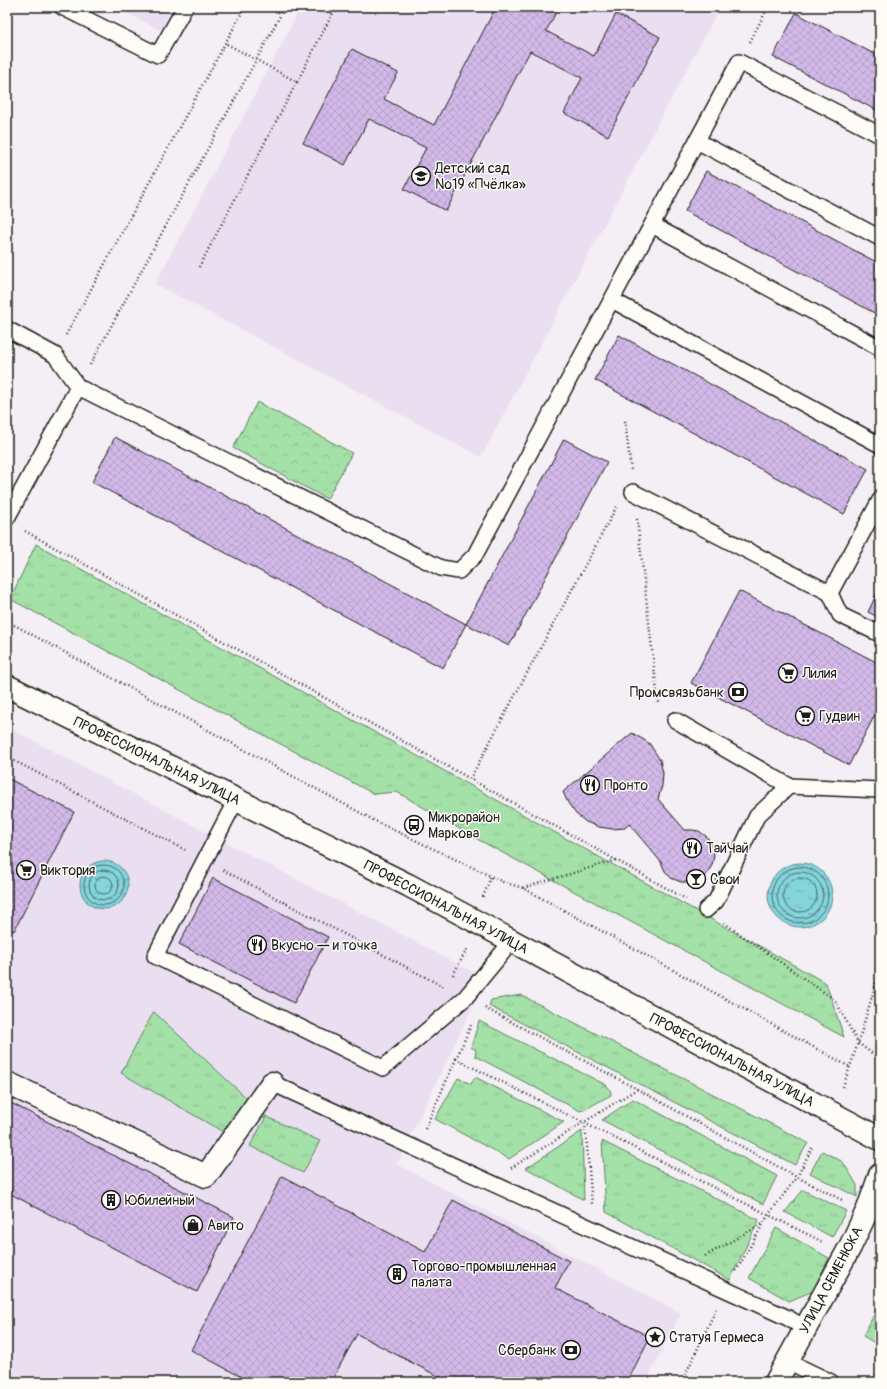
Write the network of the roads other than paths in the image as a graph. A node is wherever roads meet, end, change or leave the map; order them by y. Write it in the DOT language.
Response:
graph roads {
  1 [pos="62,7"];
  2 [pos="185,7"];
  3 [pos="880,135"];
  4 [pos="697,141"];
  5 [pos="652,225"];
  6 [pos="880,238"];
  7 [pos="612,300"];
  8 [pos="7,329"];
  9 [pos="880,348"];
  10 [pos="78,387"];
  11 [pos="880,445"];
  12 [pos="633,492"];
  13 [pos="880,500"];
  14 [pos="7,518"];
  15 [pos="830,593"];
  16 [pos="880,634"];
  17 [pos="7,686"];
  18 [pos="675,720"];
  19 [pos="789,786"];
  20 [pos="880,790"];
  21 [pos="236,800"];
  22 [pos="706,910"];
  23 [pos="512,941"];
  24 [pos="7,1083"];
  25 [pos="272,1084"];
  26 [pos="880,1139"];
  27 [pos="880,1174"];
  28 [pos="806,1329"];
  29 [pos="787,1361"];
  30 [pos="776,1382"];
  31 [pos="831,1382"];
  1 -- 2 [label="lane"];
  3 -- 4 [label="lane"];
  4 -- 5 [label="lane"];
  4 -- 6 [label="lane"];
  5 -- 7 [label="lane"];
  5 -- 9 [label="lane"];
  7 -- 10 [label="lane"];
  7 -- 11 [label="lane"];
  8 -- 10 [label="lane"];
  10 -- 14 [label="lane"];
  12 -- 15 [label="lane"];
  13 -- 15 [label="lane"];
  15 -- 16 [label="lane"];
  17 -- 21 [label="main road, ПРОФЕССИОНАЛЬНАЯ УЛИЦА"];
  18 -- 19 [label="lane"];
  19 -- 20 [label="lane"];
  19 -- 22 [label="lane"];
  21 -- 23 [label="main road, ПРОФЕССИОНАЛЬНАЯ УЛИЦА"];
  21 -- 23 [label="lane"];
  23 -- 26 [label="main road, ПРОФЕССИОНАЛЬНАЯ УЛИЦА"];
  24 -- 25 [label="main road"];
  25 -- 28 [label="lane"];
  27 -- 28 [label="main road, УЛИЦА СЕМЕНЮКА"];
  28 -- 29 [label="main road, УЛИЦА СЕМЕНЮКА"];
  29 -- 30 [label="main road, УЛИЦА СЕМЕНЮКА"];
  29 -- 31 [label="lane"];
}
